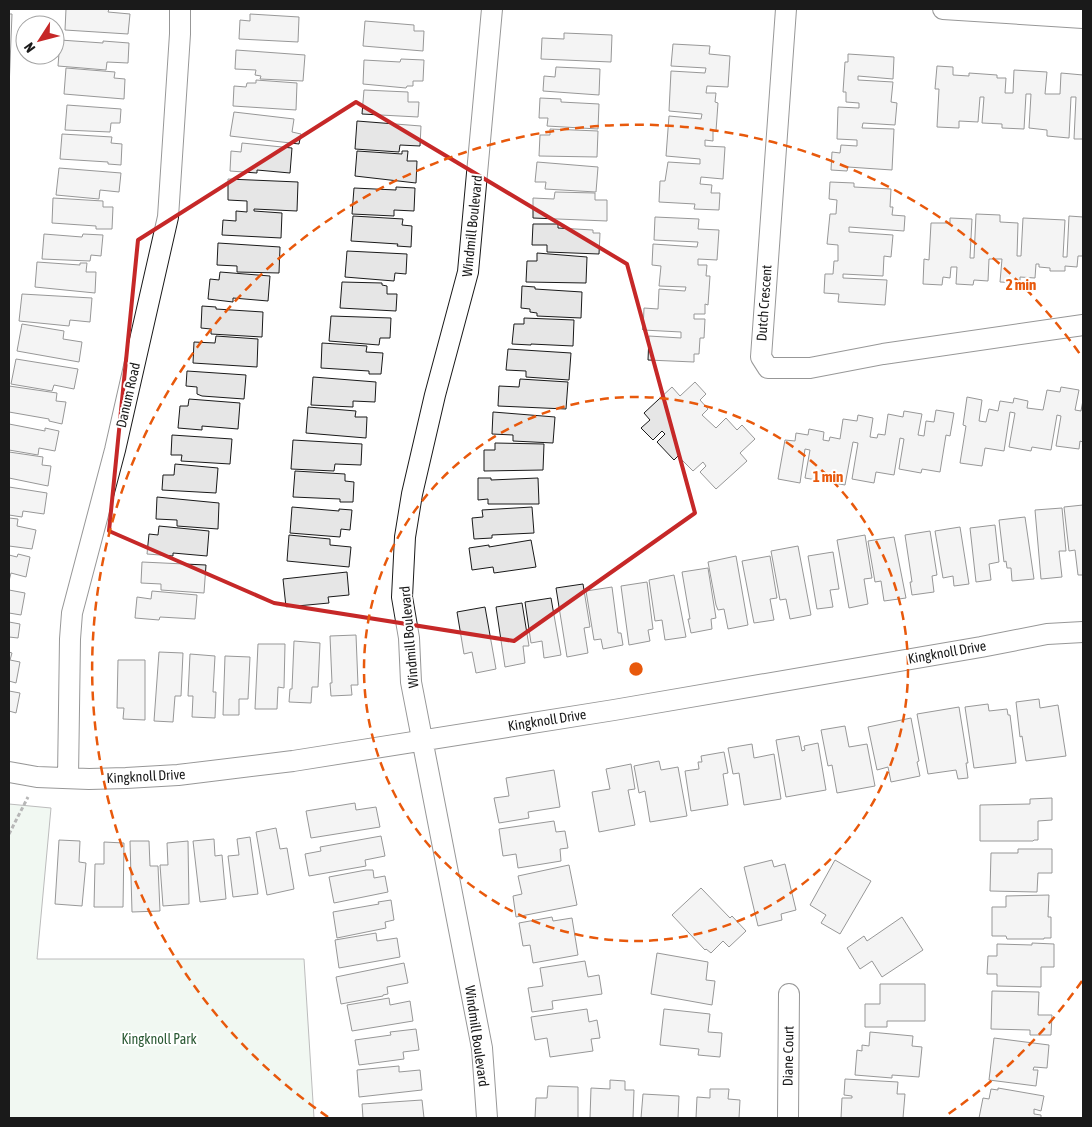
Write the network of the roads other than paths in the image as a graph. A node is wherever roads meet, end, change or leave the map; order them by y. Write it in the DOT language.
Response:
graph roads {
  1 [pos="180,9"];
  2 [pos="492,9"];
  3 [pos="786,9"];
  4 [pos="943,9"];
  5 [pos="1083,18"];
  6 [pos="1083,325"];
  7 [pos="1083,632"];
  8 [pos="423,740"];
  9 [pos="9,772"];
  10 [pos="68,778"];
  11 [pos="789,994"];
  12 [pos="487,1118"];
  13 [pos="788,1118"];
  1 -- 10 [label="street, Danum Road"];
  2 -- 8 [label="street, Windmill Boulevard"];
  3 -- 6 [label="street, Dutch Crescent"];
  4 -- 5 [label="street"];
  7 -- 8 [label="street, Kingknoll Drive"];
  8 -- 10 [label="street, Kingknoll Drive"];
  8 -- 12 [label="street, Windmill Boulevard"];
  9 -- 10 [label="street, Kingknoll Drive"];
  11 -- 13 [label="street, Diane Court"];
}
